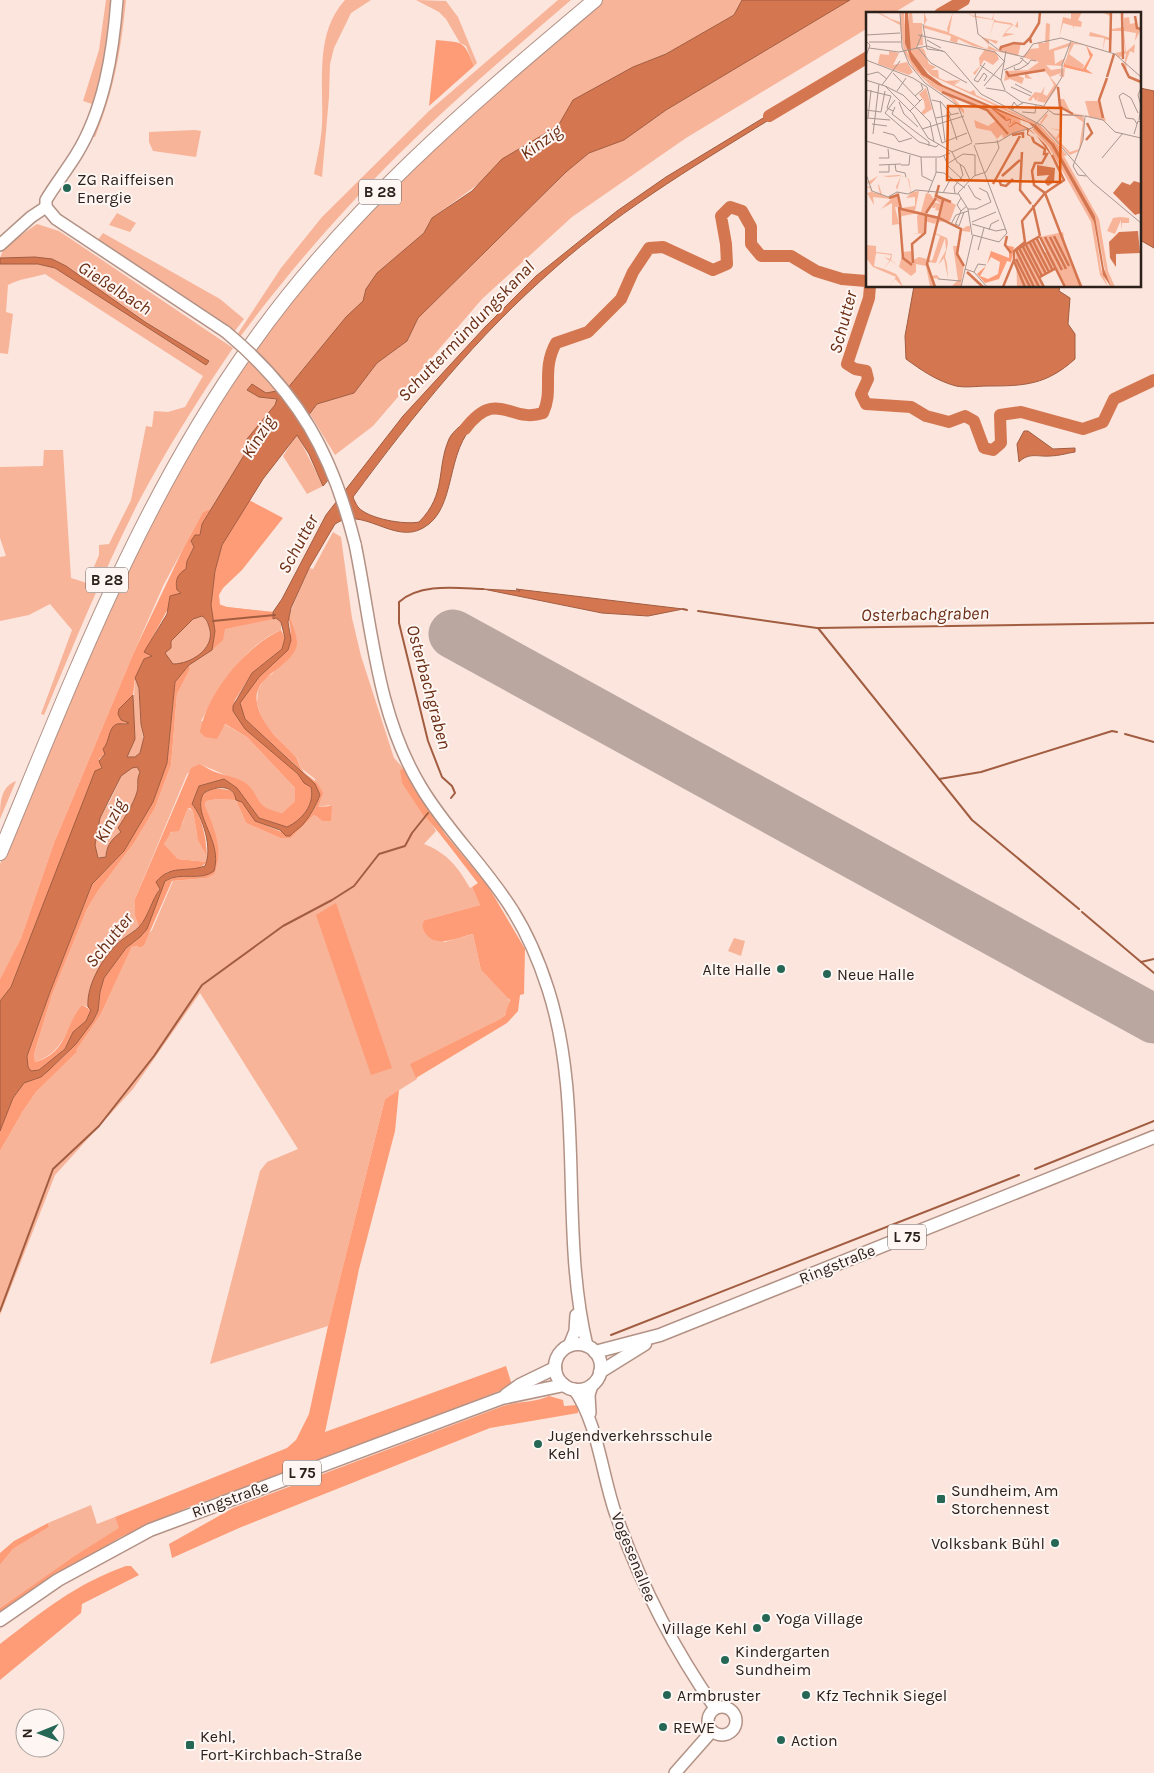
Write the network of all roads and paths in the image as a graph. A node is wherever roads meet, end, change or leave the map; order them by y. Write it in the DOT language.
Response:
graph roads {
  1 [pos="118,0"];
  2 [pos="581,0"];
  3 [pos="595,0"];
  4 [pos="46,207"];
  5 [pos="0,245"];
  6 [pos="0,833"];
  7 [pos="0,853"];
  8 [pos="1154,1137"];
  9 [pos="578,1306"];
  10 [pos="660,1335"];
  11 [pos="569,1346"];
  12 [pos="591,1349"];
  13 [pos="555,1368"];
  14 [pos="600,1372"];
  15 [pos="592,1385"];
  16 [pos="569,1387"];
  17 [pos="502,1398"];
  18 [pos="591,1422"];
  19 [pos="0,1620"];
  20 [pos="715,1708"];
  21 [pos="712,1731"];
  22 [pos="675,1773"];
  1 -- 4 [label="street"];
  2 -- 6 [label="highway, B 28"];
  3 -- 7 [label="highway, B 28"];
  4 -- 5 [label="street"];
  4 -- 9 [label="street, bridge"];
  8 -- 10 [label="main road, Ringstraße / L 75"];
  9 -- 11 [label="street"];
  9 -- 12 [label="street"];
  10 -- 12 [label="main road, Ringstraße / L 75"];
  10 -- 14 [label="main road, Ringstraße / L 75"];
  11 -- 12 [label="main road"];
  11 -- 13 [label="main road"];
  12 -- 14 [label="main road"];
  13 -- 16 [label="main road"];
  13 -- 17 [label="main road, Ringstraße / L 75"];
  14 -- 15 [label="main road"];
  15 -- 16 [label="main road"];
  15 -- 18 [label="street, Vogesenallee"];
  16 -- 17 [label="main road, Ringstraße / L 75"];
  16 -- 18 [label="street, Vogesenallee"];
  17 -- 19 [label="main road, Ringstraße / L 75"];
  18 -- 20 [label="street, Vogesenallee"];
  20 -- 21 [label="street"];
  20 -- 21 [label="street"];
  21 -- 22 [label="street"];
}
